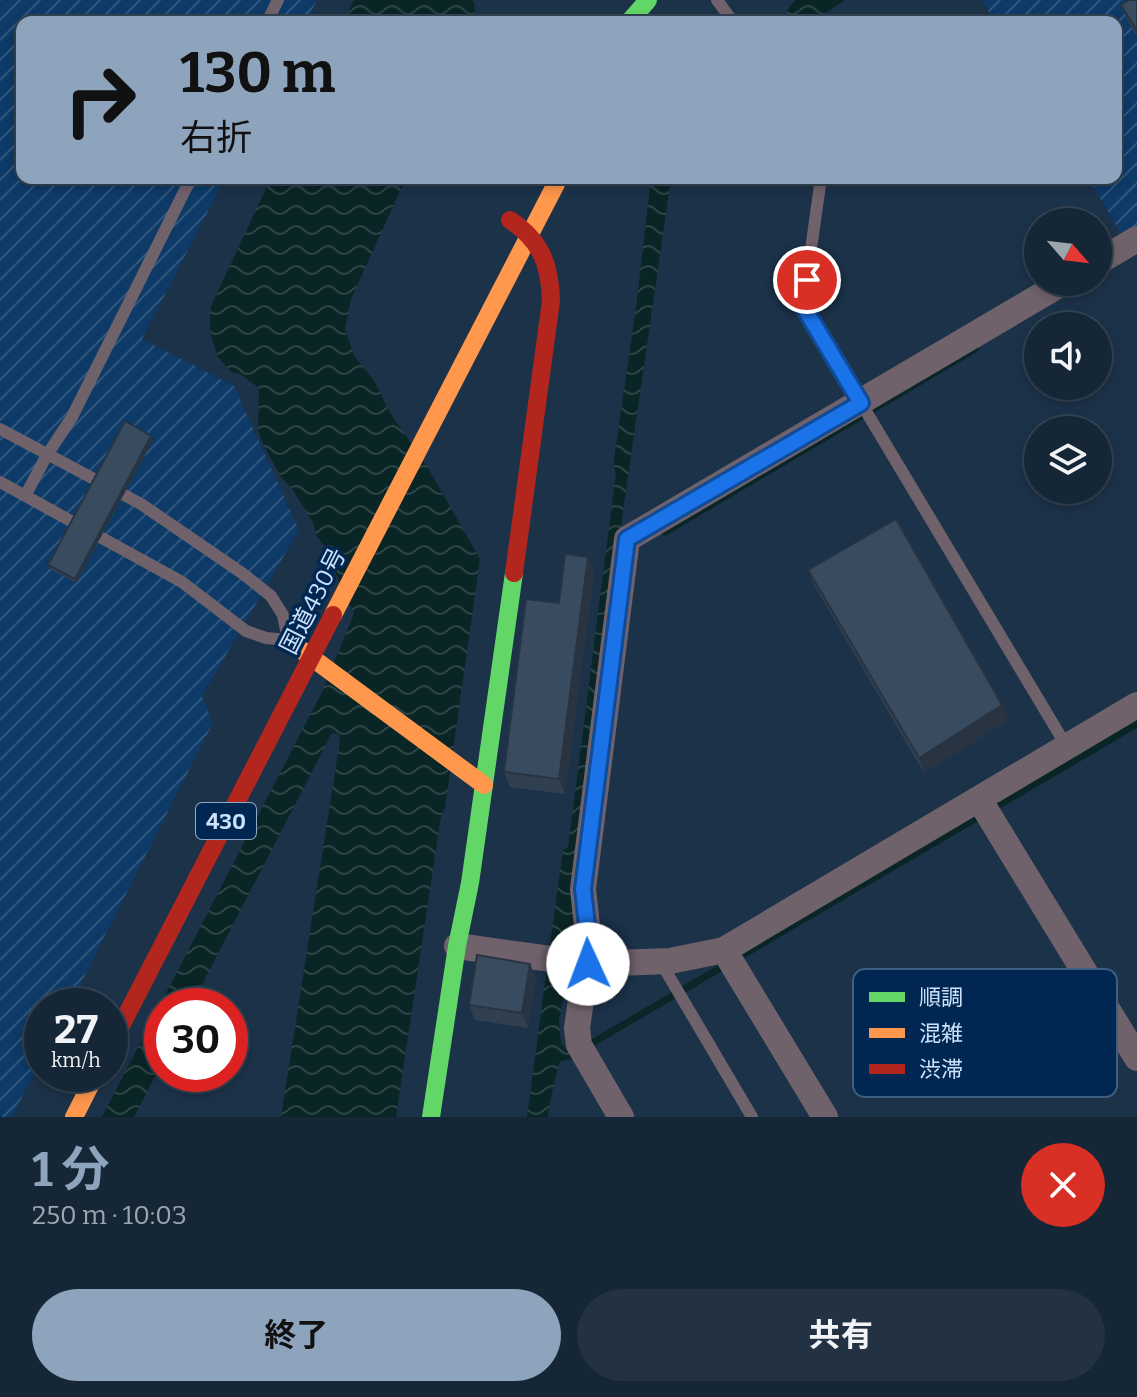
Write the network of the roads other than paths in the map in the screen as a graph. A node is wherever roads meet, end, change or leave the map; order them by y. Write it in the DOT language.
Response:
graph roads {
  1 [pos="648,0"];
  2 [pos="634,16"];
  3 [pos="188,184"];
  4 [pos="556,184"];
  5 [pos="820,184"];
  6 [pos="510,220"];
  7 [pos="530,232"];
  8 [pos="1137,239"];
  9 [pos="1112,254"];
  10 [pos="1042,296"];
  11 [pos="865,410"];
  12 [pos="0,429"];
  13 [pos="47,455"];
  14 [pos="0,482"];
  15 [pos="25,496"];
  16 [pos="301,615"];
  17 [pos="285,647"];
  18 [pos="311,657"];
  19 [pos="1137,705"];
  20 [pos="1067,747"];
  21 [pos="484,785"];
  22 [pos="985,807"];
  23 [pos="457,946"];
  24 [pos="730,959"];
  25 [pos="660,961"];
  26 [pos="582,963"];
  27 [pos="1083,969"];
  28 [pos="128,1012"];
  29 [pos="1117,1025"];
  30 [pos="1137,1058"];
  31 [pos="87,1092"];
  32 [pos="74,1117"];
  33 [pos="431,1117"];
  34 [pos="621,1117"];
  35 [pos="752,1117"];
  36 [pos="825,1117"];
  1 -- 2 [label="main road"];
  3 -- 13 [label="lane"];
  4 -- 7 [label="main road, 国道430号 / 430"];
  5 -- 11 [label="lane"];
  6 -- 7 [label="main road"];
  7 -- 18 [label="main road, 国道430号 / 430"];
  7 -- 21 [label="main road"];
  8 -- 9 [label="street"];
  10 -- 11 [label="street"];
  11 -- 20 [label="lane"];
  11 -- 26 [label="street"];
  12 -- 13 [label="lane"];
  13 -- 15 [label="lane"];
  13 -- 17 [label="lane"];
  14 -- 15 [label="lane"];
  15 -- 17 [label="lane"];
  16 -- 17 [label="main road, 国道430号"];
  17 -- 18 [label="main road"];
  18 -- 21 [label="main road"];
  18 -- 28 [label="main road, 国道430号 / 430"];
  19 -- 20 [label="street"];
  20 -- 22 [label="street"];
  21 -- 23 [label="main road"];
  22 -- 24 [label="street"];
  22 -- 27 [label="street"];
  23 -- 26 [label="street"];
  23 -- 33 [label="main road"];
  24 -- 25 [label="street"];
  24 -- 36 [label="street"];
  25 -- 26 [label="street"];
  25 -- 35 [label="lane"];
  26 -- 34 [label="street"];
  29 -- 30 [label="street"];
  31 -- 32 [label="main road"];
}
